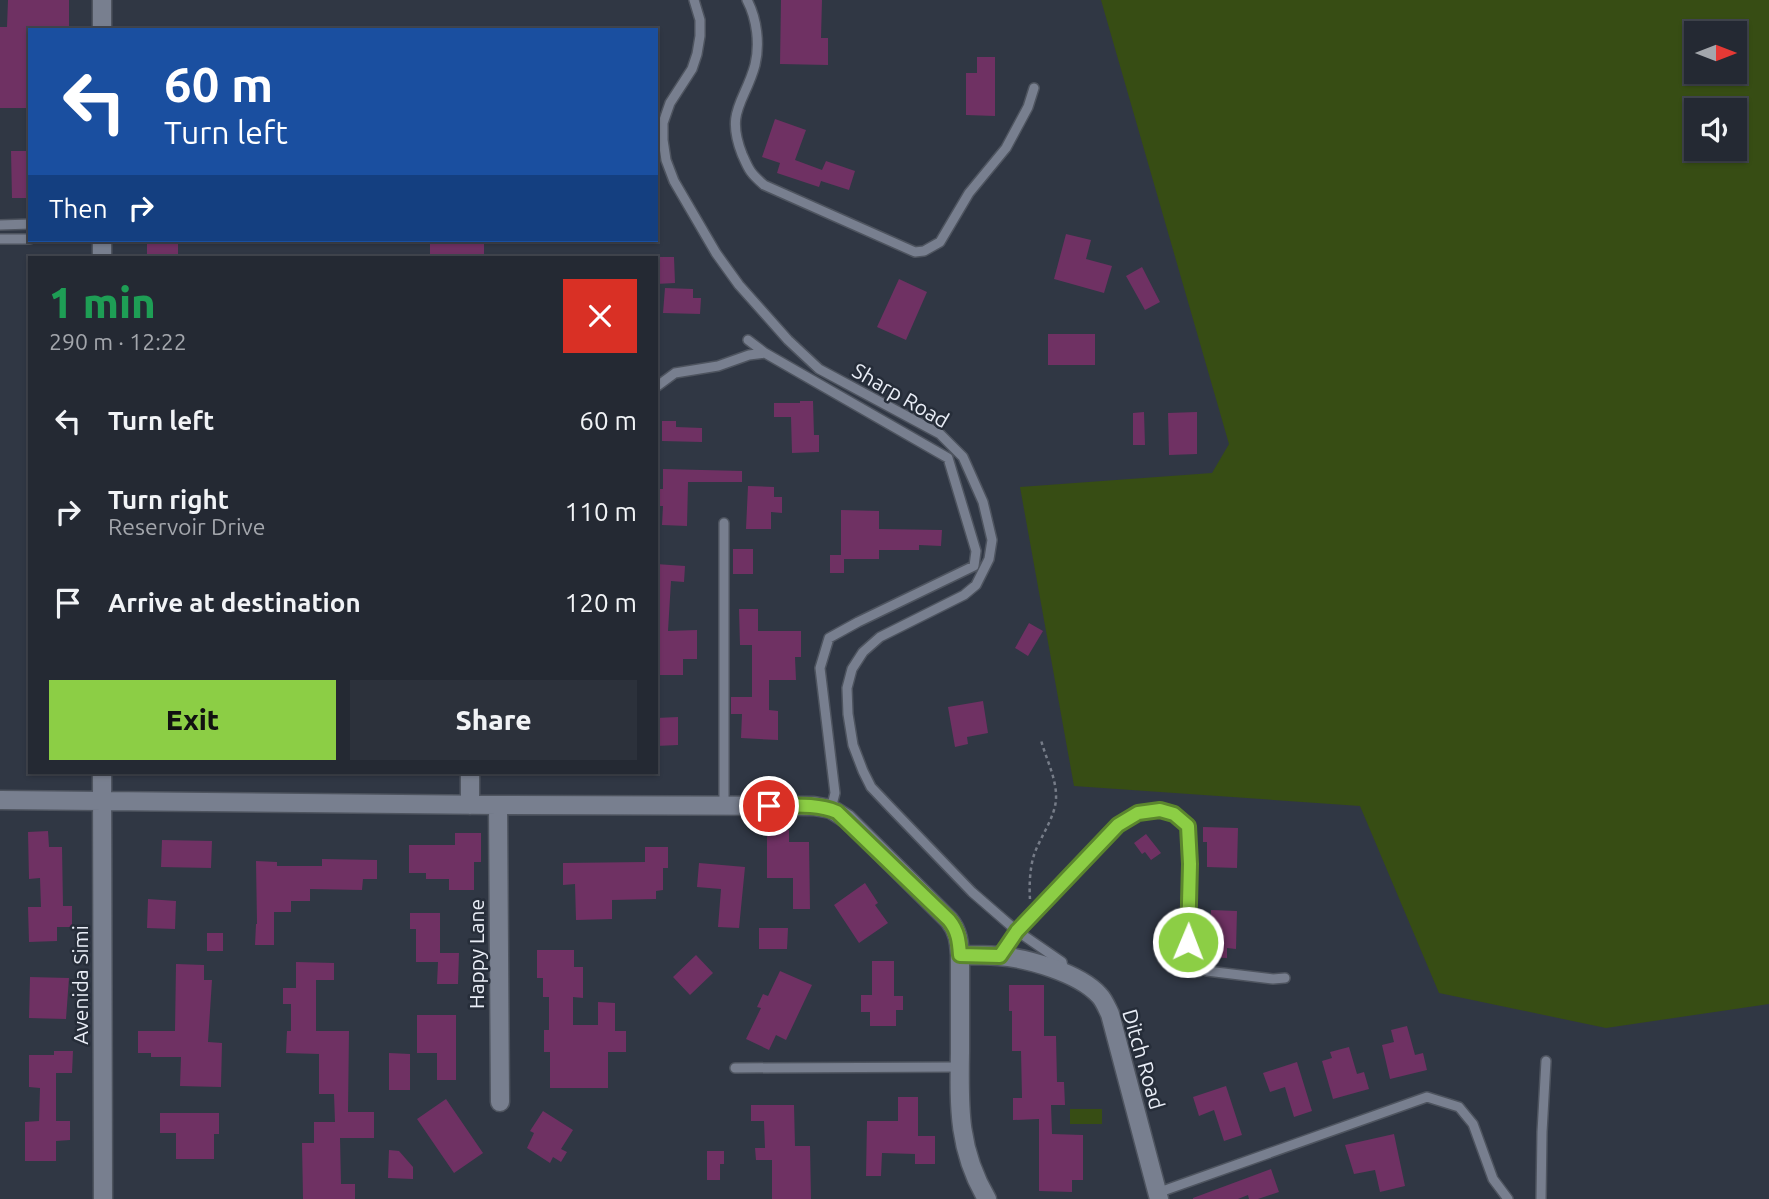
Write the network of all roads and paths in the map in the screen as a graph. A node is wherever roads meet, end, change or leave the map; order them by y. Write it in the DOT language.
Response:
graph roads {
  1 [pos="102,0"];
  2 [pos="694,0"];
  3 [pos="747,0"];
  4 [pos="102,28"];
  5 [pos="1034,88"];
  6 [pos="0,225"];
  7 [pos="28,225"];
  8 [pos="0,239"];
  9 [pos="28,239"];
  10 [pos="748,340"];
  11 [pos="765,353"];
  12 [pos="658,386"];
  13 [pos="724,523"];
  14 [pos="1041,740"];
  15 [pos="102,774"];
  16 [pos="470,774"];
  17 [pos="0,800"];
  18 [pos="102,800"];
  19 [pos="470,805"];
  20 [pos="498,805"];
  21 [pos="724,806"];
  22 [pos="831,809"];
  23 [pos="1032,916"];
  24 [pos="1017,931"];
  25 [pos="960,955"];
  26 [pos="1000,956"];
  27 [pos="1064,972"];
  28 [pos="1284,978"];
  29 [pos="1546,1061"];
  30 [pos="735,1068"];
  31 [pos="960,1068"];
  32 [pos="500,1102"];
  33 [pos="1158,1196"];
  34 [pos="103,1199"];
  35 [pos="987,1199"];
  36 [pos="1508,1199"];
  37 [pos="1541,1199"];
  1 -- 4 [label="street"];
  2 -- 24 [label="lane, Sharp Road"];
  3 -- 5 [label="lane"];
  6 -- 7 [label="lane"];
  8 -- 9 [label="lane"];
  10 -- 11 [label="lane"];
  11 -- 12 [label="lane"];
  11 -- 22 [label="lane"];
  13 -- 21 [label="lane"];
  14 -- 23 [label="path"];
  15 -- 18 [label="street, Avenida Simi"];
  16 -- 19 [label="street"];
  17 -- 18 [label="street"];
  18 -- 19 [label="street"];
  18 -- 34 [label="street, Avenida Simi"];
  19 -- 20 [label="street"];
  20 -- 21 [label="street"];
  20 -- 32 [label="street, Happy Lane"];
  21 -- 22 [label="street"];
  22 -- 25 [label="street"];
  23 -- 24 [label="lane"];
  23 -- 28 [label="lane"];
  24 -- 26 [label="lane"];
  24 -- 27 [label="lane, Sharp Road"];
  25 -- 26 [label="street, Ditch Road"];
  25 -- 31 [label="street"];
  26 -- 27 [label="street, Ditch Road"];
  27 -- 33 [label="street, Ditch Road"];
  29 -- 37 [label="lane"];
  30 -- 31 [label="lane"];
  31 -- 35 [label="street"];
  33 -- 36 [label="lane"];
}
